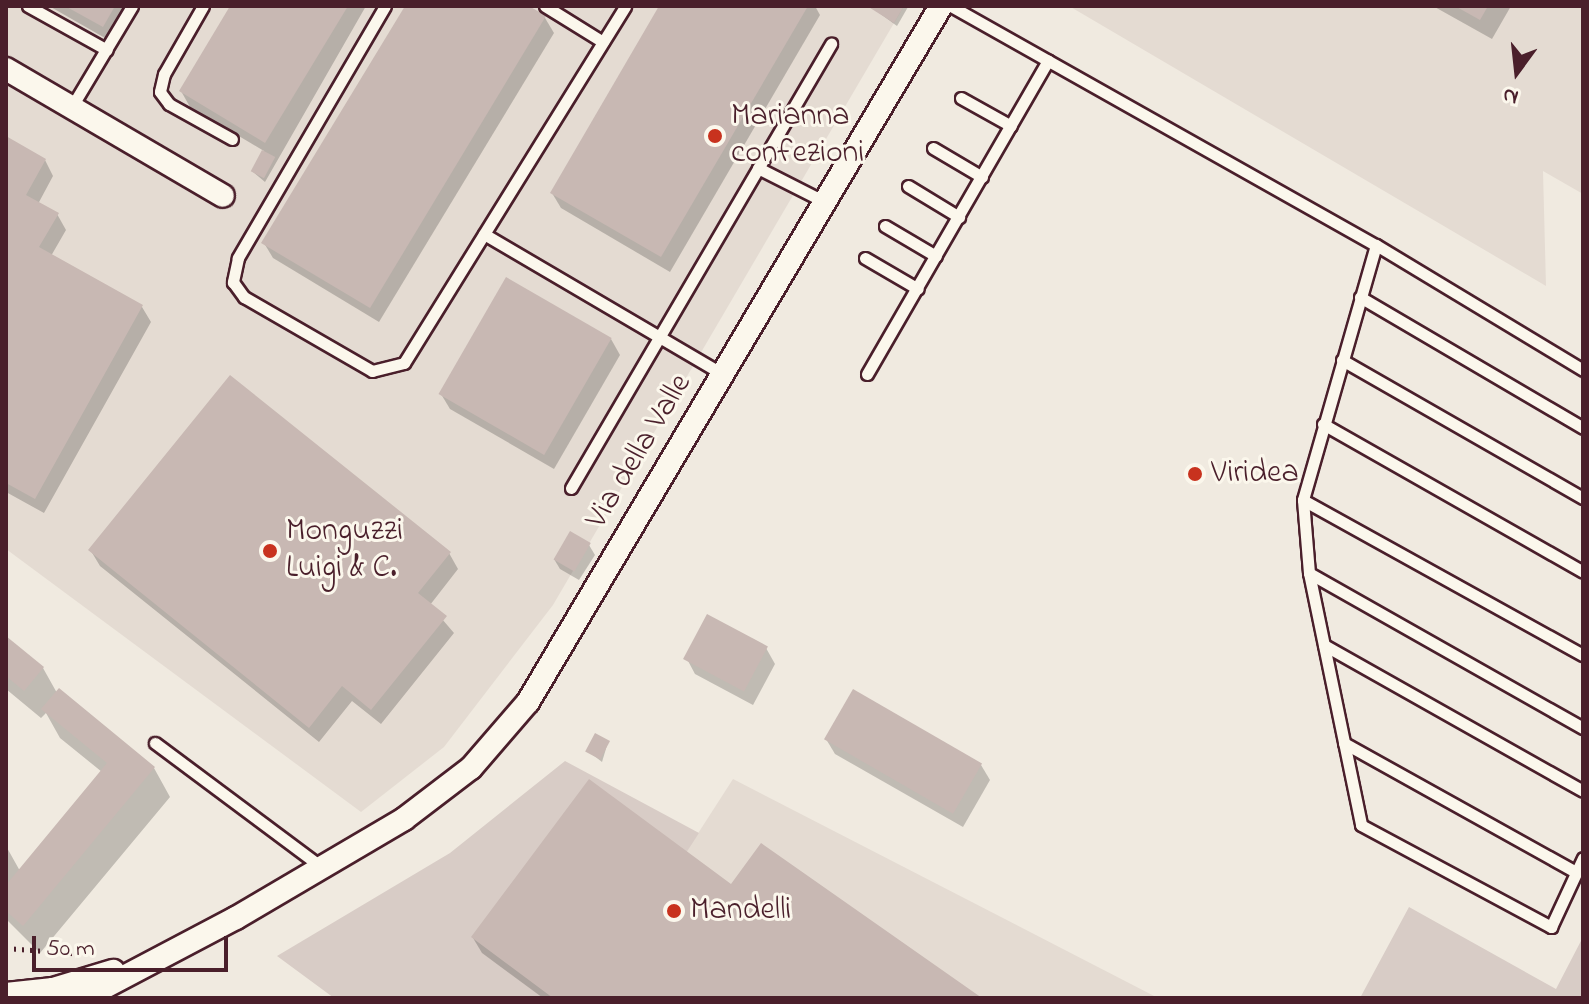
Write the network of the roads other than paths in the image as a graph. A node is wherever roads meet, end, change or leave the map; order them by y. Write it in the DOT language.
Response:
graph roads {
  1 [pos="28,6"];
  2 [pos="132,6"];
  3 [pos="203,6"];
  4 [pos="385,6"];
  5 [pos="545,6"];
  6 [pos="625,6"];
  7 [pos="941,6"];
  8 [pos="951,6"];
  9 [pos="603,42"];
  10 [pos="831,44"];
  11 [pos="107,50"];
  12 [pos="1048,60"];
  13 [pos="6,69"];
  14 [pos="961,98"];
  15 [pos="71,108"];
  16 [pos="1011,126"];
  17 [pos="232,139"];
  18 [pos="933,148"];
  19 [pos="758,168"];
  20 [pos="982,177"];
  21 [pos="908,186"];
  22 [pos="223,196"];
  23 [pos="825,202"];
  24 [pos="959,217"];
  25 [pos="885,226"];
  26 [pos="484,234"];
  27 [pos="1376,245"];
  28 [pos="936,256"];
  29 [pos="865,258"];
  30 [pos="918,289"];
  31 [pos="1360,297"];
  32 [pos="659,338"];
  33 [pos="1342,360"];
  34 [pos="1583,370"];
  35 [pos="723,374"];
  36 [pos="867,374"];
  37 [pos="1323,424"];
  38 [pos="1583,428"];
  39 [pos="571,488"];
  40 [pos="1583,498"];
  41 [pos="1303,500"];
  42 [pos="1583,572"];
  43 [pos="1309,573"];
  44 [pos="1324,645"];
  45 [pos="1583,655"];
  46 [pos="1583,728"];
  47 [pos="155,743"];
  48 [pos="1344,743"];
  49 [pos="1583,791"];
  50 [pos="1583,858"];
  51 [pos="324,869"];
  52 [pos="1576,872"];
  53 [pos="157,959"];
  54 [pos="53,989"];
  55 [pos="8,992"];
  56 [pos="83,998"];
  1 -- 11 [label="lane"];
  2 -- 11 [label="lane"];
  3 -- 17 [label="lane"];
  4 -- 26 [label="lane"];
  5 -- 9 [label="lane"];
  6 -- 9 [label="lane"];
  7 -- 23 [label="street, Via della Valle"];
  8 -- 12 [label="lane"];
  9 -- 26 [label="lane"];
  10 -- 19 [label="lane"];
  11 -- 15 [label="lane"];
  12 -- 16 [label="lane"];
  12 -- 27 [label="lane"];
  13 -- 15 [label="street"];
  14 -- 16 [label="lane"];
  15 -- 22 [label="street"];
  16 -- 20 [label="lane"];
  18 -- 20 [label="lane"];
  19 -- 23 [label="lane"];
  19 -- 32 [label="lane"];
  20 -- 24 [label="lane"];
  21 -- 24 [label="lane"];
  23 -- 35 [label="street, Via della Valle"];
  24 -- 28 [label="lane"];
  25 -- 28 [label="lane"];
  26 -- 32 [label="lane"];
  27 -- 31 [label="lane"];
  27 -- 34 [label="lane"];
  28 -- 30 [label="lane"];
  29 -- 30 [label="lane"];
  30 -- 36 [label="lane"];
  31 -- 33 [label="lane"];
  31 -- 38 [label="lane"];
  32 -- 35 [label="lane"];
  32 -- 39 [label="lane"];
  33 -- 37 [label="lane"];
  33 -- 40 [label="lane"];
  35 -- 51 [label="street, Via della Valle"];
  37 -- 41 [label="lane"];
  37 -- 42 [label="lane"];
  41 -- 43 [label="lane"];
  41 -- 45 [label="lane"];
  43 -- 44 [label="lane"];
  43 -- 46 [label="lane"];
  44 -- 48 [label="lane"];
  44 -- 49 [label="lane"];
  47 -- 51 [label="lane"];
  48 -- 52 [label="lane"];
  48 -- 52 [label="lane"];
  50 -- 52 [label="lane"];
  51 -- 53 [label="street, Via della Valle"];
  53 -- 54 [label="street"];
  53 -- 56 [label="street"];
  54 -- 55 [label="street"];
  54 -- 56 [label="street"];
}
